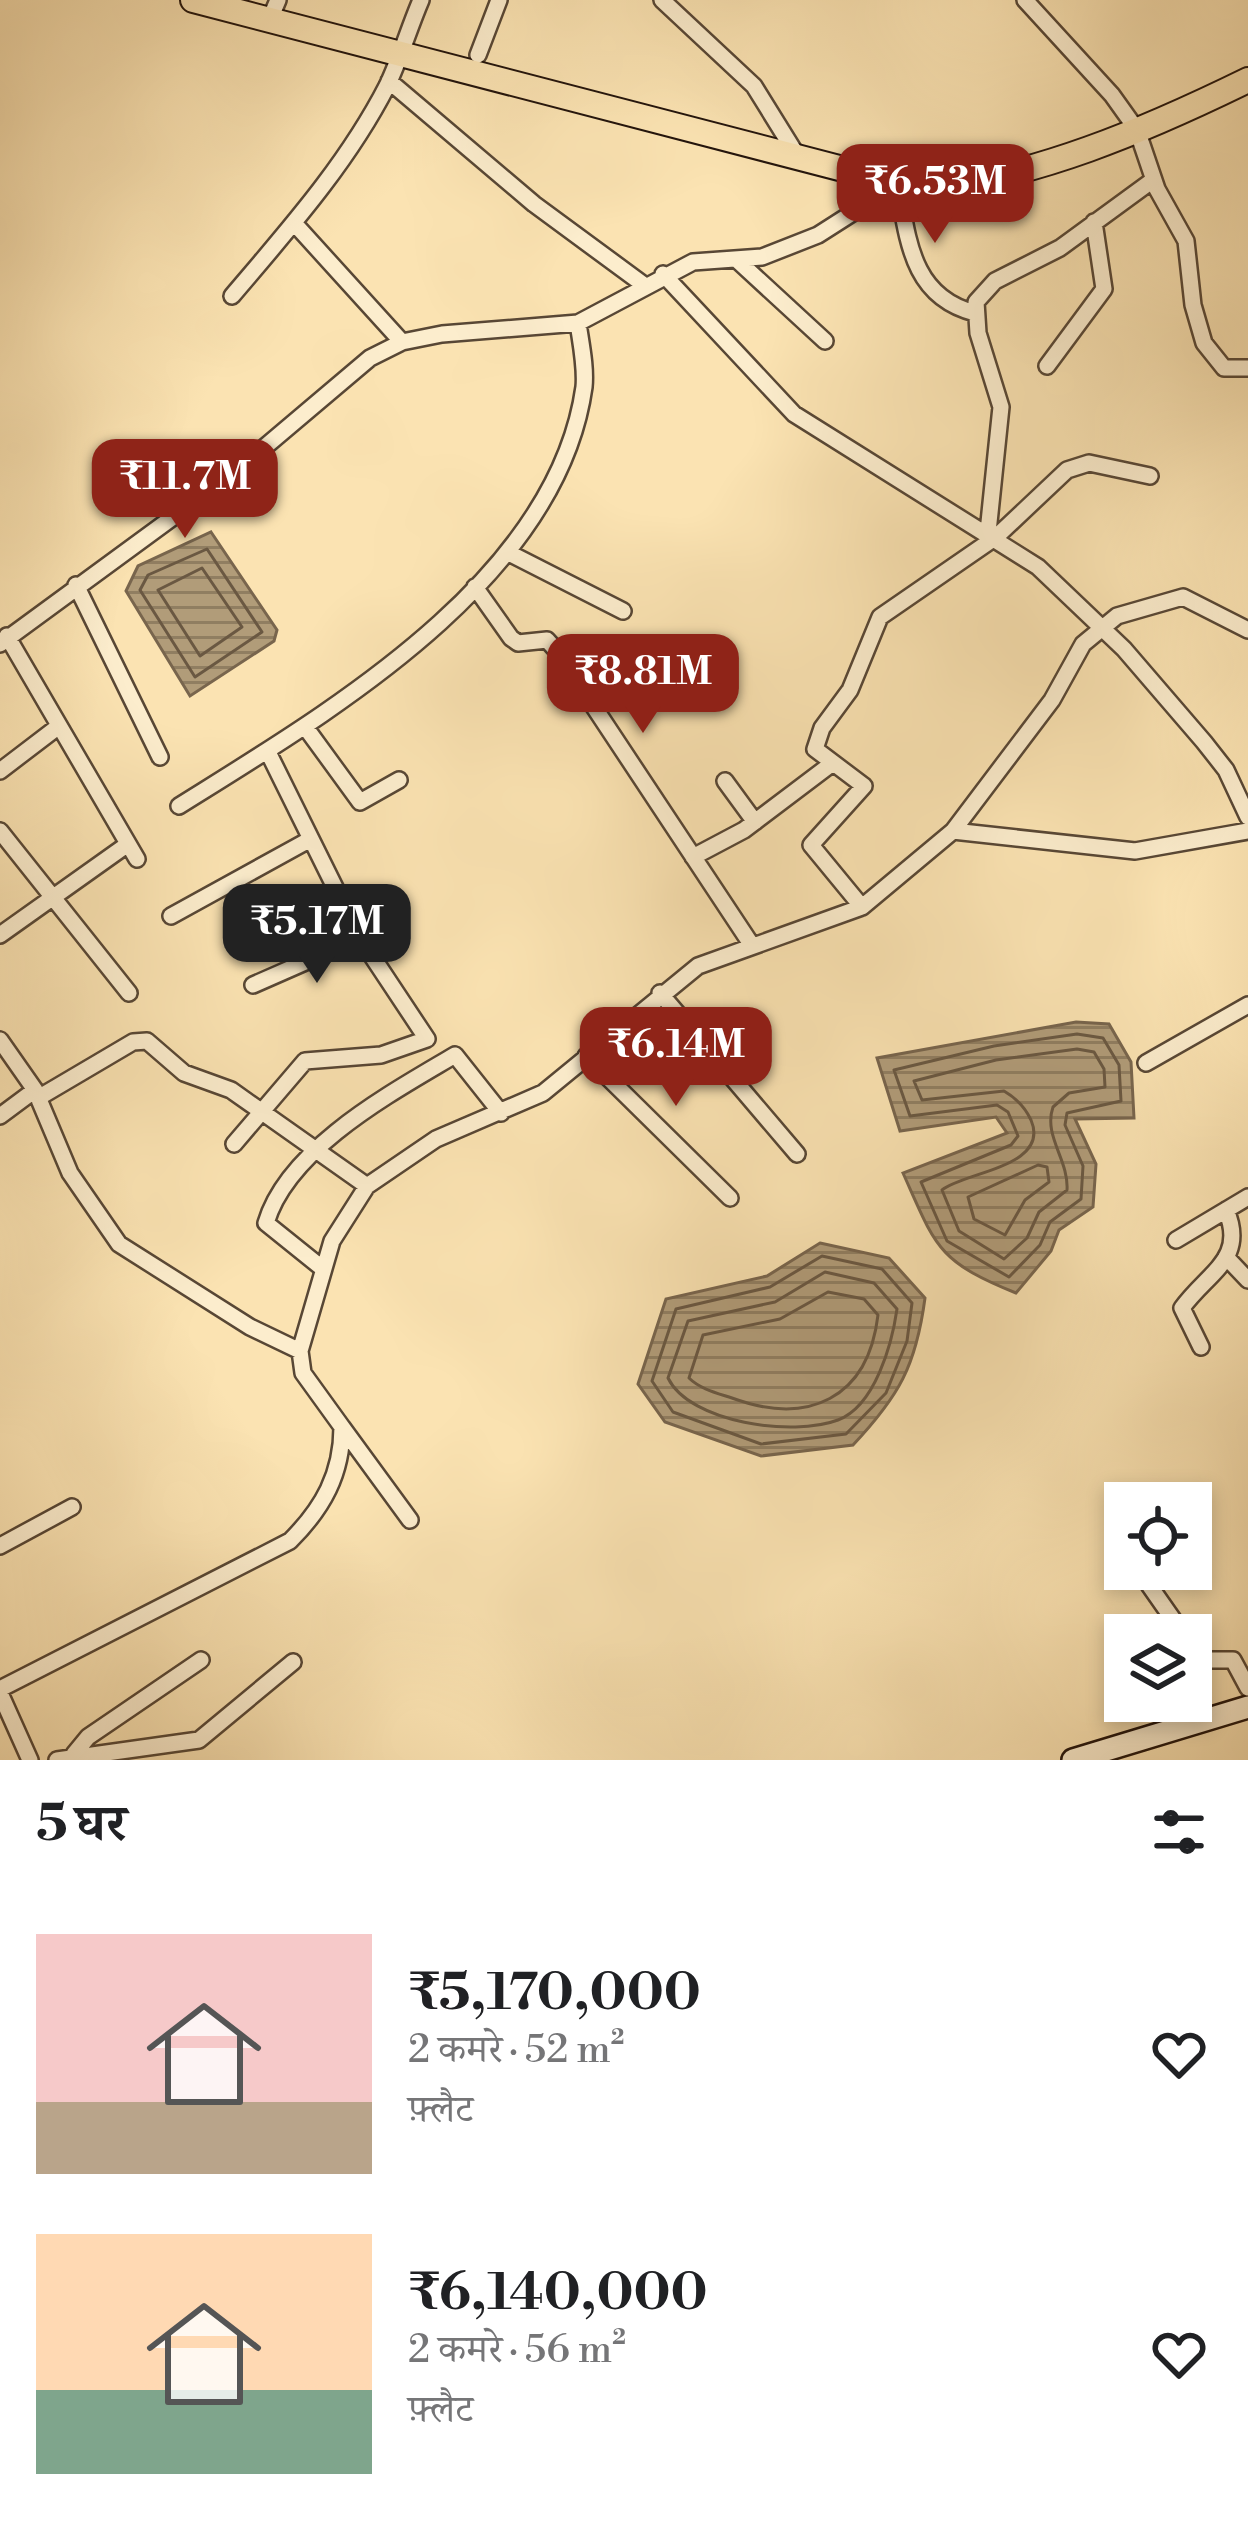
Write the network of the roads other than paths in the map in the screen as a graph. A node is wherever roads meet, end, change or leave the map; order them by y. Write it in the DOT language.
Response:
graph roads {
  1 [pos="193,0"];
  2 [pos="421,0"];
  3 [pos="499,0"];
  4 [pos="662,0"];
  5 [pos="1025,0"];
  6 [pos="274,10"];
  7 [pos="399,51"];
  8 [pos="478,55"];
  9 [pos="1248,80"];
  10 [pos="389,81"];
  11 [pos="1137,130"];
  12 [pos="800,159"];
  13 [pos="1153,180"];
  14 [pos="890,184"];
  15 [pos="1094,222"];
  16 [pos="294,223"];
  17 [pos="737,260"];
  18 [pos="663,274"];
  19 [pos="644,285"];
  20 [pos="232,296"];
  21 [pos="975,313"];
  22 [pos="578,323"];
  23 [pos="825,341"];
  24 [pos="403,342"];
  25 [pos="1047,366"];
  26 [pos="1248,368"];
  27 [pos="1150,476"];
  28 [pos="992,535"];
  29 [pos="508,553"];
  30 [pos="76,585"];
  31 [pos="475,587"];
  32 [pos="623,611"];
  33 [pos="1102,627"];
  34 [pos="1248,630"];
  35 [pos="4,640"];
  36 [pos="58,726"];
  37 [pos="306,728"];
  38 [pos="268,752"];
  39 [pos="160,757"];
  40 [pos="830,765"];
  41 [pos="0,771"];
  42 [pos="399,780"];
  43 [pos="725,781"];
  44 [pos="1246,804"];
  45 [pos="179,806"];
  46 [pos="755,822"];
  47 [pos="0,831"];
  48 [pos="953,831"];
  49 [pos="1248,832"];
  50 [pos="309,840"];
  51 [pos="693,857"];
  52 [pos="51,899"];
  53 [pos="862,907"];
  54 [pos="171,916"];
  55 [pos="0,935"];
  56 [pos="360,938"];
  57 [pos="751,944"];
  58 [pos="253,985"];
  59 [pos="129,993"];
  60 [pos="660,993"];
  61 [pos="1248,1006"];
  62 [pos="0,1040"];
  63 [pos="586,1056"];
  64 [pos="1146,1063"];
  65 [pos="37,1094"];
  66 [pos="262,1113"];
  67 [pos="501,1113"];
  68 [pos="0,1116"];
  69 [pos="234,1144"];
  70 [pos="315,1153"];
  71 [pos="797,1154"];
  72 [pos="367,1186"];
  73 [pos="1248,1197"];
  74 [pos="730,1198"];
  75 [pos="1226,1210"];
  76 [pos="1176,1240"];
  77 [pos="1226,1257"];
  78 [pos="322,1268"];
  79 [pos="1248,1280"];
  80 [pos="1201,1347"];
  81 [pos="300,1351"];
  82 [pos="342,1427"];
  83 [pos="72,1507"];
  84 [pos="410,1520"];
  85 [pos="0,1546"];
  86 [pos="201,1660"];
  87 [pos="1212,1660"];
  88 [pos="293,1662"];
  89 [pos="0,1691"];
  90 [pos="1247,1706"];
  91 [pos="65,1757"];
  92 [pos="30,1760"];
  93 [pos="1073,1760"];
  1 -- 6 [label="main road"];
  2 -- 7 [label="street"];
  3 -- 8 [label="street"];
  4 -- 12 [label="street"];
  5 -- 11 [label="street"];
  6 -- 7 [label="main road"];
  7 -- 10 [label="street"];
  7 -- 12 [label="main road"];
  9 -- 11 [label="main road"];
  10 -- 16 [label="street"];
  10 -- 19 [label="street"];
  11 -- 13 [label="street"];
  11 -- 14 [label="main road"];
  12 -- 14 [label="main road"];
  13 -- 15 [label="street"];
  13 -- 26 [label="street"];
  14 -- 17 [label="street"];
  14 -- 21 [label="street"];
  15 -- 21 [label="street"];
  15 -- 25 [label="street"];
  16 -- 20 [label="street"];
  16 -- 24 [label="street"];
  17 -- 18 [label="street"];
  17 -- 23 [label="street"];
  18 -- 19 [label="street"];
  18 -- 28 [label="street"];
  19 -- 22 [label="street"];
  21 -- 28 [label="street"];
  22 -- 24 [label="street"];
  22 -- 29 [label="street"];
  24 -- 30 [label="street"];
  27 -- 28 [label="street"];
  28 -- 33 [label="street"];
  28 -- 40 [label="street"];
  29 -- 31 [label="street"];
  29 -- 32 [label="street"];
  30 -- 35 [label="street"];
  30 -- 39 [label="street"];
  31 -- 37 [label="street"];
  31 -- 51 [label="street"];
  33 -- 34 [label="street"];
  33 -- 44 [label="street"];
  33 -- 48 [label="street"];
  35 -- 36 [label="street"];
  36 -- 41 [label="street"];
  36 -- 52 [label="street"];
  37 -- 38 [label="street"];
  37 -- 42 [label="street"];
  38 -- 45 [label="street"];
  38 -- 50 [label="street"];
  40 -- 46 [label="street"];
  40 -- 53 [label="street"];
  43 -- 46 [label="street"];
  46 -- 51 [label="street"];
  47 -- 52 [label="street"];
  48 -- 49 [label="street"];
  48 -- 53 [label="street"];
  50 -- 54 [label="street"];
  50 -- 56 [label="street"];
  51 -- 57 [label="street"];
  52 -- 55 [label="street"];
  52 -- 59 [label="street"];
  53 -- 57 [label="street"];
  56 -- 58 [label="street"];
  56 -- 66 [label="street"];
  57 -- 60 [label="street"];
  60 -- 63 [label="street"];
  60 -- 71 [label="street"];
  61 -- 64 [label="street"];
  62 -- 65 [label="street"];
  63 -- 67 [label="street"];
  63 -- 74 [label="street"];
  65 -- 66 [label="street"];
  65 -- 68 [label="street"];
  65 -- 81 [label="street"];
  66 -- 69 [label="street"];
  66 -- 70 [label="street"];
  67 -- 70 [label="street"];
  67 -- 72 [label="street"];
  70 -- 72 [label="street"];
  70 -- 78 [label="street"];
  72 -- 78 [label="street"];
  73 -- 75 [label="street"];
  75 -- 76 [label="street"];
  75 -- 77 [label="street"];
  77 -- 79 [label="street"];
  77 -- 80 [label="street"];
  78 -- 81 [label="street"];
  81 -- 82 [label="street"];
  82 -- 84 [label="street"];
  82 -- 89 [label="street"];
  83 -- 85 [label="street"];
  86 -- 91 [label="street"];
  87 -- 90 [label="street"];
  88 -- 91 [label="street"];
  89 -- 92 [label="street"];
  90 -- 93 [label="main road"];
}
